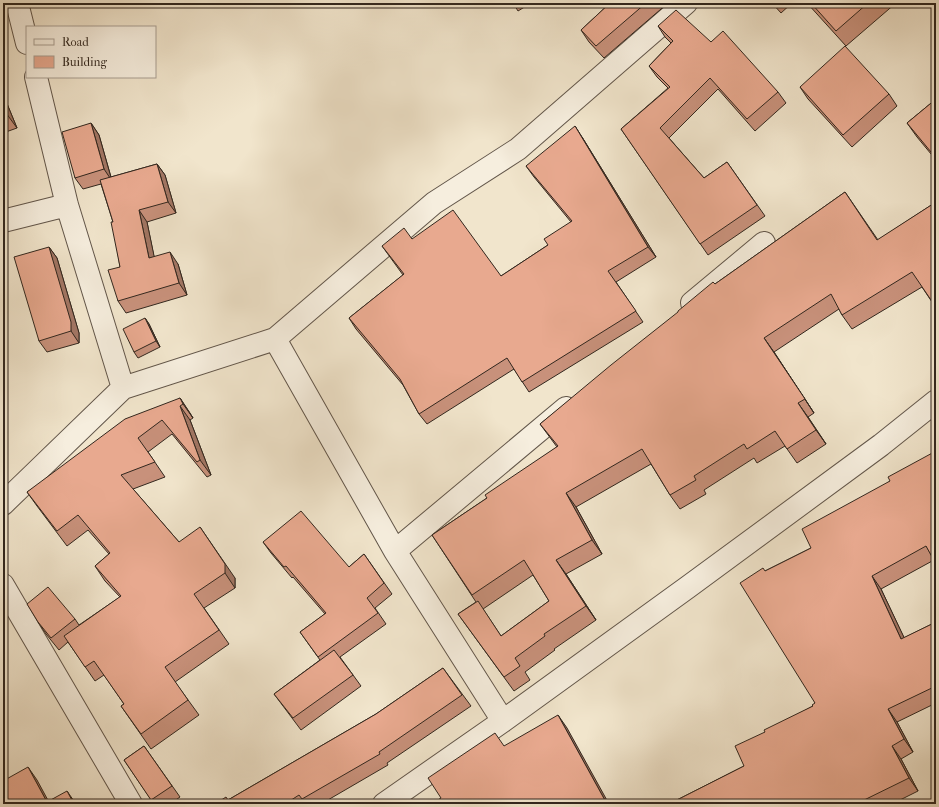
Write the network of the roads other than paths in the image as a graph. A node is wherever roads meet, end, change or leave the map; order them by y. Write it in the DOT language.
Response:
graph roads {
  1 [pos="17,3"];
  2 [pos="686,3"];
  3 [pos="26,39"];
  4 [pos="36,78"];
  5 [pos="68,205"];
  6 [pos="3,222"];
  7 [pos="764,243"];
  8 [pos="680,314"];
  9 [pos="275,339"];
  10 [pos="123,388"];
  11 [pos="582,394"];
  12 [pos="936,401"];
  13 [pos="3,504"];
  14 [pos="395,551"];
  15 [pos="3,585"];
  16 [pos="503,721"];
  17 [pos="131,804"];
  18 [pos="384,804"];
  1 -- 3 [label="street"];
  2 -- 9 [label="street"];
  4 -- 5 [label="street"];
  5 -- 6 [label="street"];
  5 -- 10 [label="street"];
  7 -- 8 [label="street"];
  9 -- 10 [label="street"];
  9 -- 14 [label="street"];
  10 -- 13 [label="street"];
  11 -- 14 [label="street"];
  12 -- 16 [label="street"];
  14 -- 16 [label="street"];
  15 -- 17 [label="street"];
  16 -- 18 [label="street"];
}
